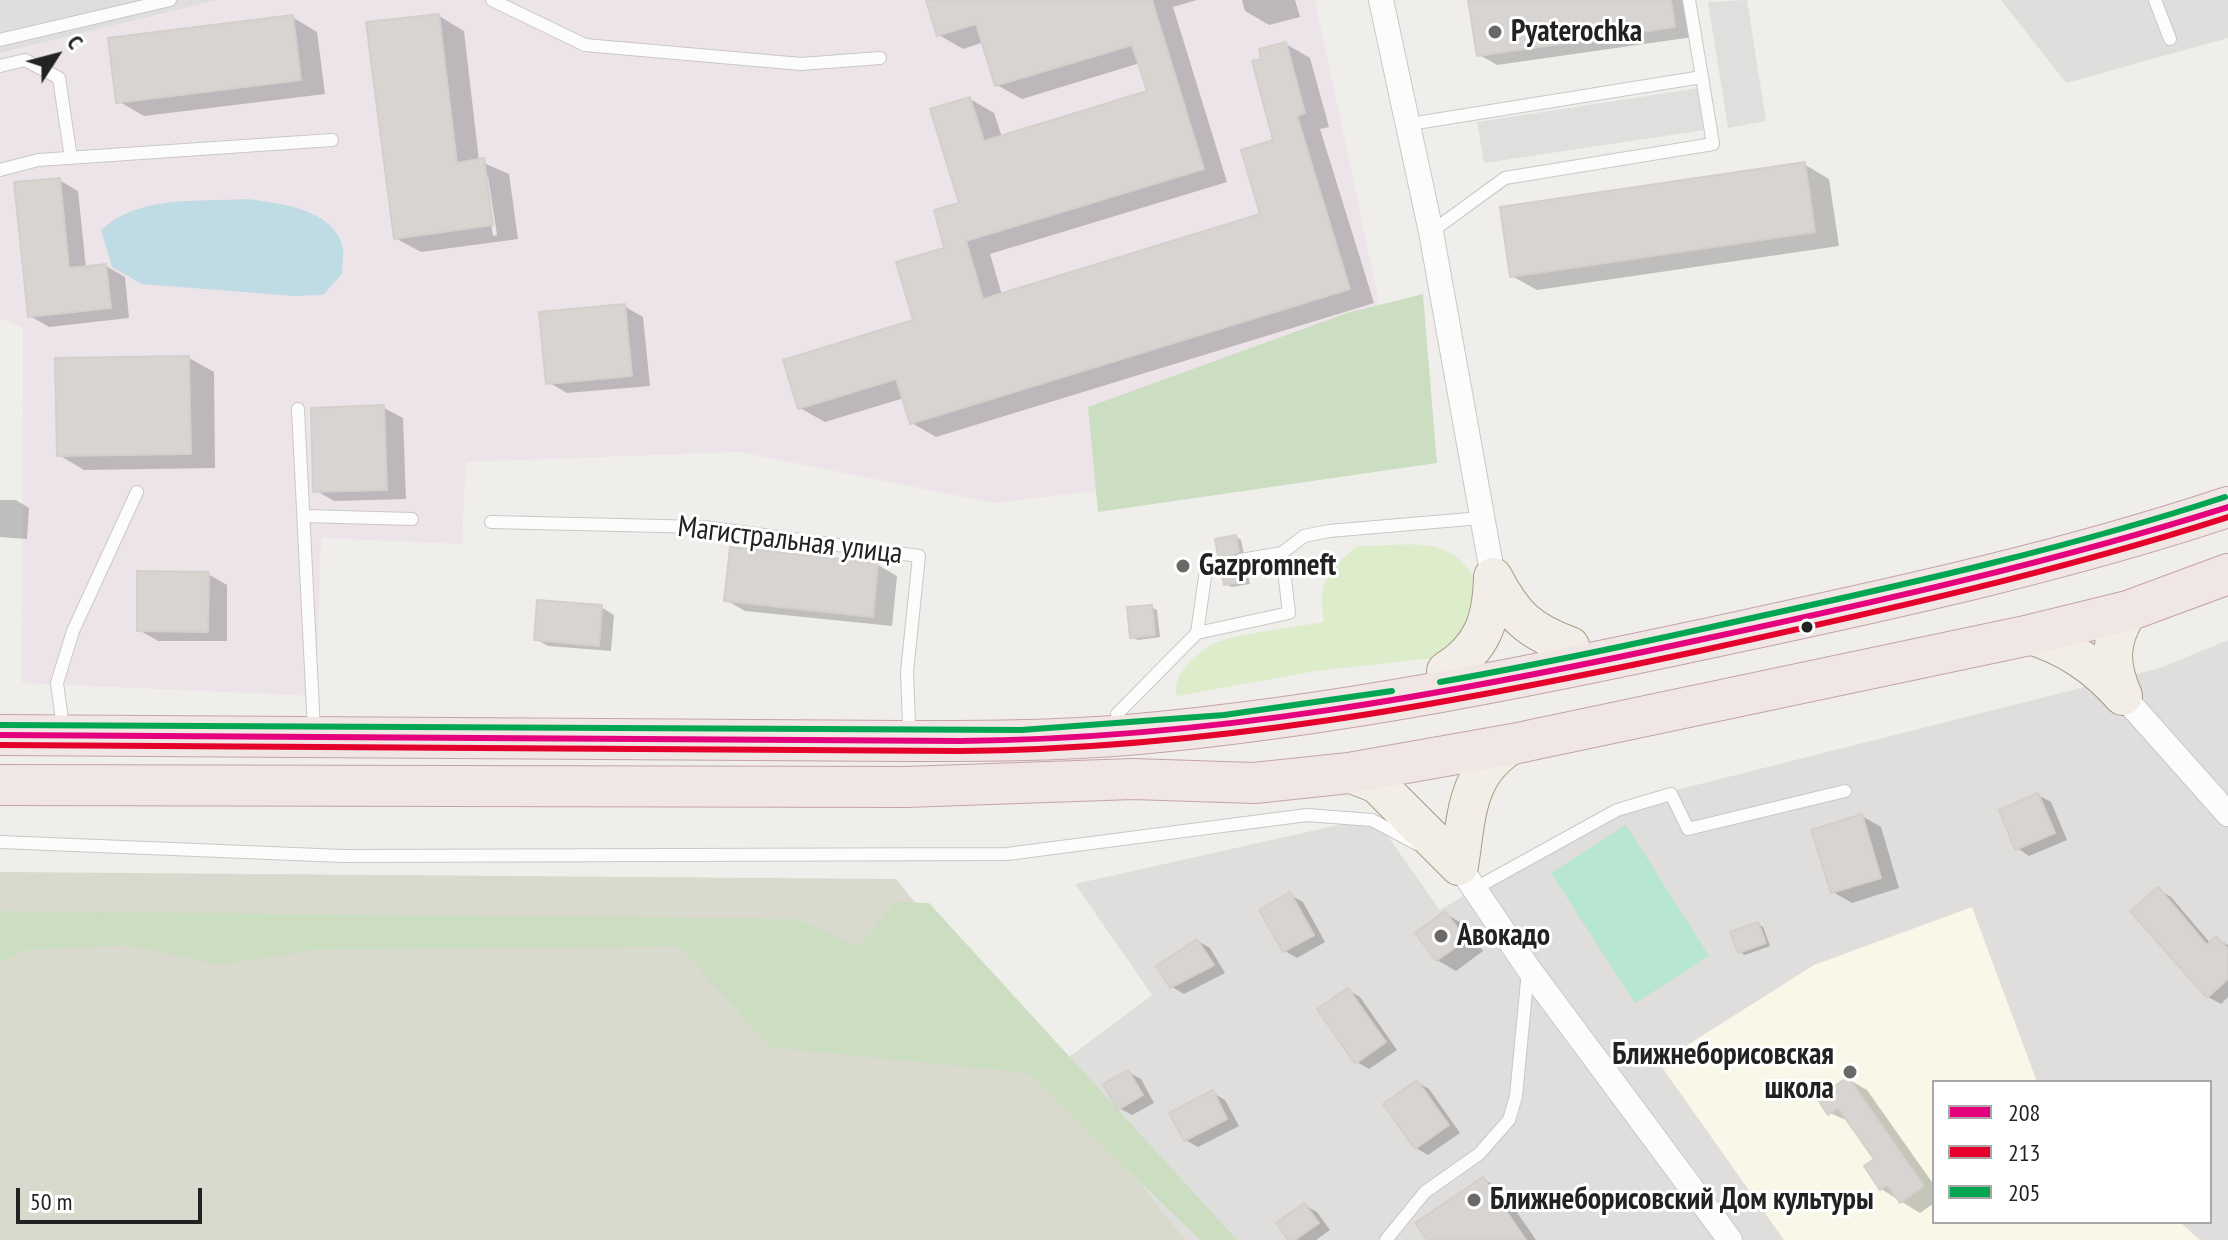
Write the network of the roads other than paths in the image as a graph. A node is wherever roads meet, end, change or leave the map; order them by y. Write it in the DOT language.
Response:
graph roads {
  1 [pos="170,0"];
  2 [pos="492,0"];
  3 [pos="1381,0"];
  4 [pos="1689,0"];
  5 [pos="2155,0"];
  6 [pos="2170,39"];
  7 [pos="0,40"];
  8 [pos="880,58"];
  9 [pos="0,66"];
  10 [pos="1702,77"];
  11 [pos="1410,124"];
  12 [pos="332,140"];
  13 [pos="71,158"];
  14 [pos="0,170"];
  15 [pos="1431,232"];
  16 [pos="298,409"];
  17 [pos="137,492"];
  18 [pos="2228,507"];
  19 [pos="306,516"];
  20 [pos="1481,518"];
  21 [pos="412,519"];
  22 [pos="491,522"];
  23 [pos="1282,553"];
  24 [pos="2073,554"];
  25 [pos="2228,555"];
  26 [pos="1241,560"];
  27 [pos="1220,564"];
  28 [pos="2228,574"];
  29 [pos="1493,577"];
  30 [pos="2128,611"];
  31 [pos="1197,633"];
  32 [pos="2030,635"];
  33 [pos="1570,646"];
  34 [pos="1446,671"];
  35 [pos="2123,696"];
  36 [pos="1117,714"];
  37 [pos="909,725"];
  38 [pos="0,735"];
  39 [pos="63,735"];
  40 [pos="314,738"];
  41 [pos="735,739"];
  42 [pos="1513,744"];
  43 [pos="1349,773"];
  44 [pos="1133,779"];
  45 [pos="0,785"];
  46 [pos="1845,791"];
  47 [pos="2228,814"];
  48 [pos="0,842"];
  49 [pos="1466,878"];
  50 [pos="1528,968"];
  51 [pos="1386,1240"];
  52 [pos="1730,1240"];
  1 -- 7 [label="lane"];
  2 -- 8 [label="lane"];
  3 -- 11 [label="street"];
  4 -- 10 [label="lane"];
  5 -- 6 [label="lane"];
  9 -- 13 [label="lane"];
  10 -- 11 [label="lane"];
  10 -- 15 [label="lane"];
  11 -- 15 [label="street"];
  12 -- 13 [label="lane"];
  13 -- 14 [label="lane"];
  15 -- 20 [label="street"];
  16 -- 19 [label="lane"];
  17 -- 39 [label="lane"];
  18 -- 24 [label="highway"];
  19 -- 21 [label="lane"];
  19 -- 40 [label="lane"];
  20 -- 23 [label="lane"];
  20 -- 29 [label="street"];
  22 -- 37 [label="lane, Магистральная улица"];
  23 -- 26 [label="lane"];
  23 -- 31 [label="lane"];
  24 -- 33 [label="highway"];
  24 -- 41 [label="highway"];
  25 -- 44 [label="highway"];
  27 -- 31 [label="lane"];
  28 -- 30 [label="highway"];
  29 -- 33 [label="main road"];
  29 -- 34 [label="main road"];
  30 -- 32 [label="highway"];
  30 -- 35 [label="main road"];
  31 -- 36 [label="lane"];
  32 -- 35 [label="main road"];
  32 -- 42 [label="highway"];
  33 -- 34 [label="highway"];
  34 -- 36 [label="highway"];
  35 -- 47 [label="street"];
  36 -- 37 [label="highway"];
  37 -- 41 [label="highway"];
  38 -- 39 [label="highway"];
  39 -- 40 [label="highway"];
  40 -- 41 [label="highway"];
  42 -- 43 [label="highway"];
  42 -- 49 [label="main road"];
  43 -- 44 [label="highway"];
  43 -- 49 [label="main road"];
  44 -- 45 [label="highway"];
  46 -- 49 [label="lane"];
  48 -- 49 [label="lane"];
  49 -- 50 [label="street"];
  50 -- 51 [label="lane"];
  50 -- 52 [label="street"];
}
